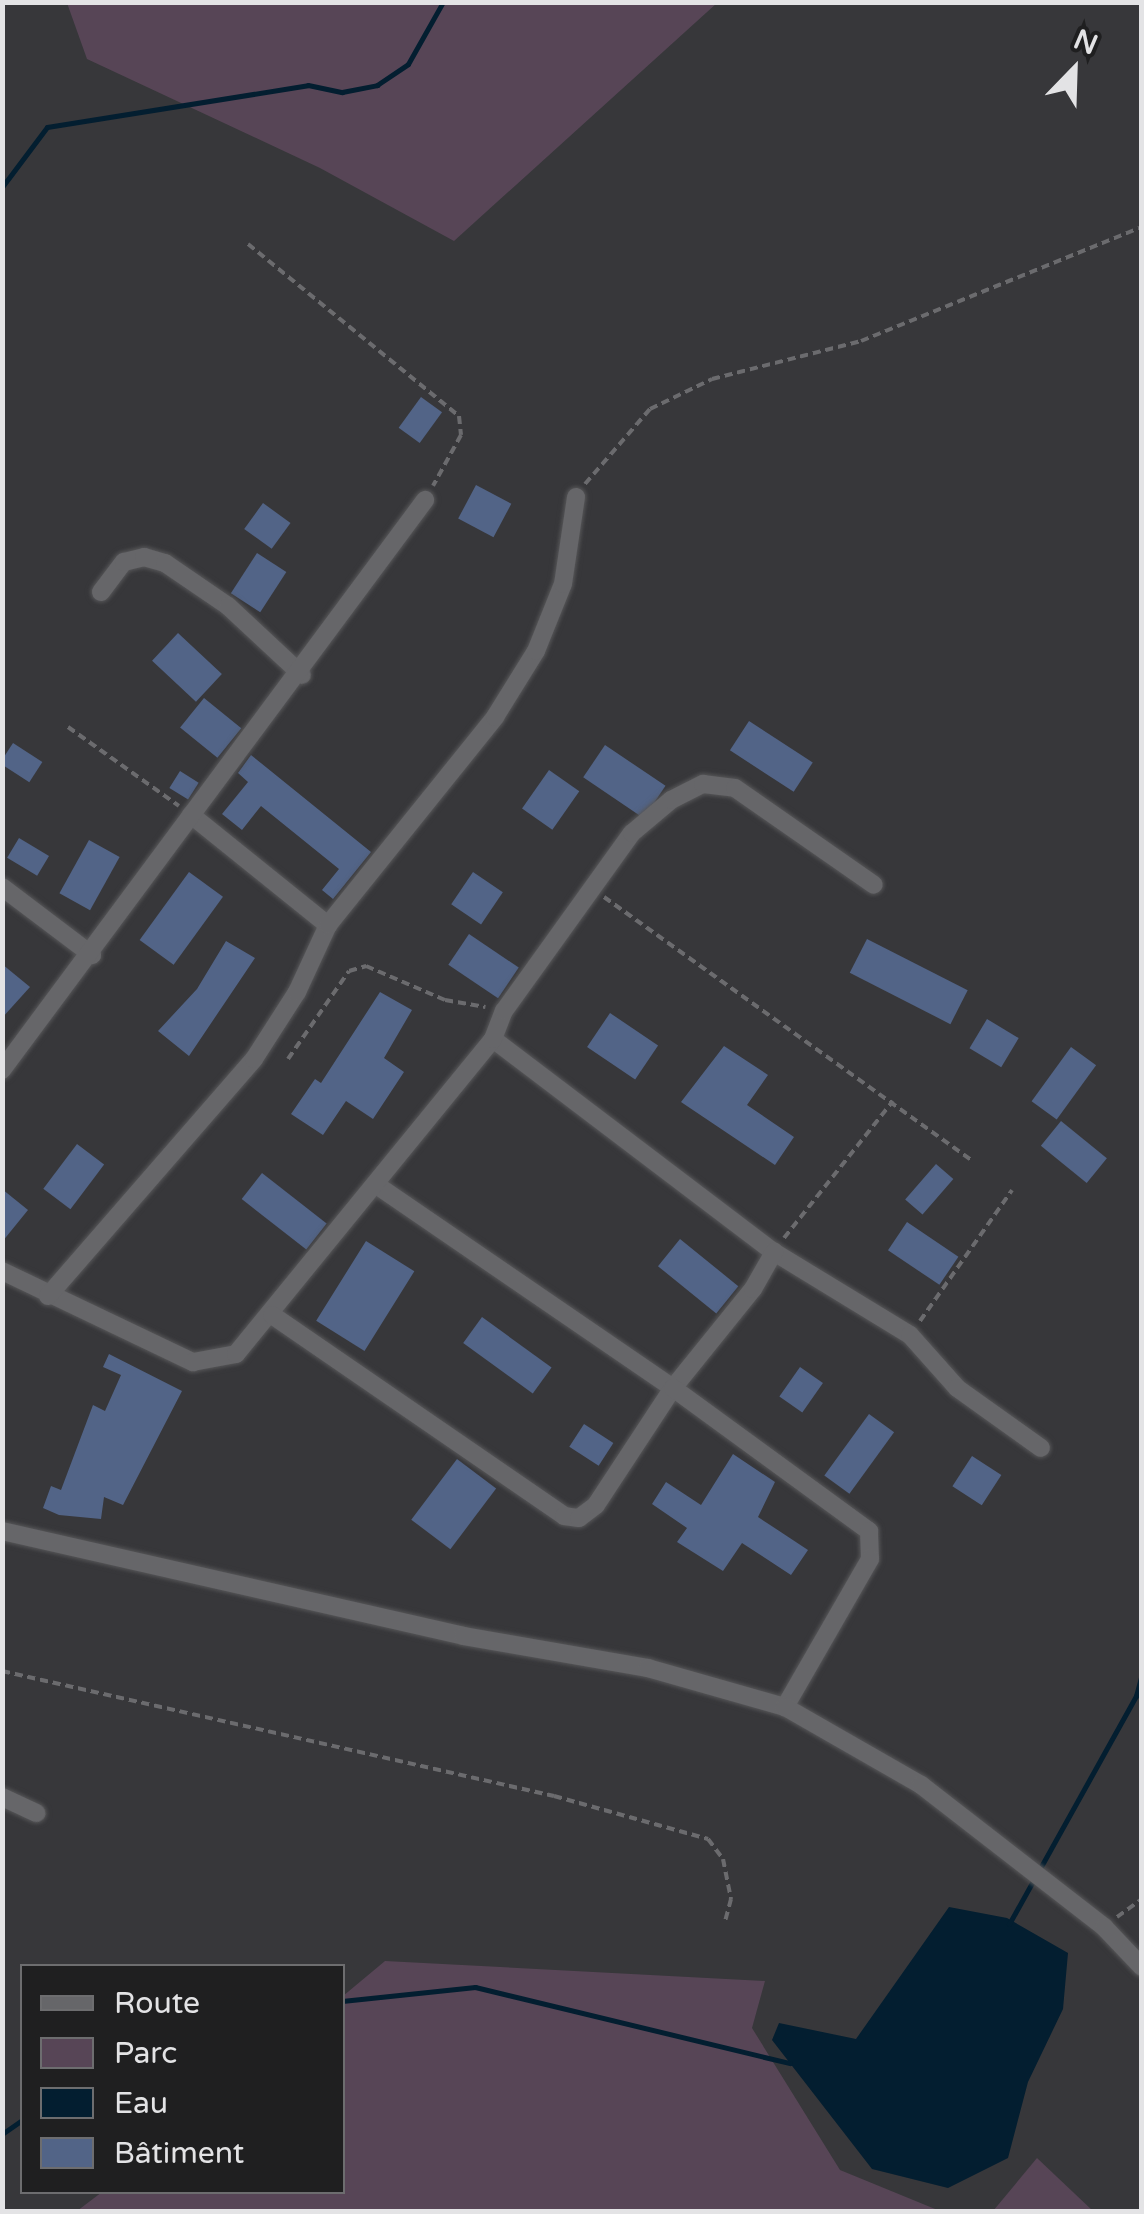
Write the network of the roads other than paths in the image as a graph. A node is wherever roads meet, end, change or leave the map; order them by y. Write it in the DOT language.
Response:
graph roads {
  1 [pos="576,497"];
  2 [pos="425,500"];
  3 [pos="101,592"];
  4 [pos="302,675"];
  5 [pos="191,815"];
  6 [pos="874,884"];
  7 [pos="2,887"];
  8 [pos="328,925"];
  9 [pos="92,955"];
  10 [pos="493,1039"];
  11 [pos="2,1070"];
  12 [pos="376,1184"];
  13 [pos="774,1252"];
  14 [pos="2,1271"];
  15 [pos="48,1296"];
  16 [pos="272,1315"];
  17 [pos="674,1388"];
  18 [pos="1041,1448"];
  19 [pos="2,1531"];
  20 [pos="785,1707"];
  21 [pos="2,1797"];
  22 [pos="36,1813"];
  23 [pos="1142,1967"];
  1 -- 8 [label="street"];
  2 -- 4 [label="street"];
  3 -- 4 [label="street"];
  4 -- 5 [label="street"];
  5 -- 8 [label="street"];
  5 -- 9 [label="street"];
  6 -- 10 [label="street"];
  7 -- 9 [label="street"];
  8 -- 15 [label="street"];
  9 -- 11 [label="street"];
  10 -- 12 [label="street"];
  10 -- 13 [label="street"];
  12 -- 16 [label="street"];
  12 -- 17 [label="street"];
  13 -- 17 [label="street"];
  13 -- 18 [label="street"];
  14 -- 15 [label="street"];
  15 -- 16 [label="street"];
  16 -- 17 [label="street"];
  17 -- 20 [label="street"];
  19 -- 20 [label="street"];
  20 -- 23 [label="street"];
  21 -- 22 [label="street"];
}
